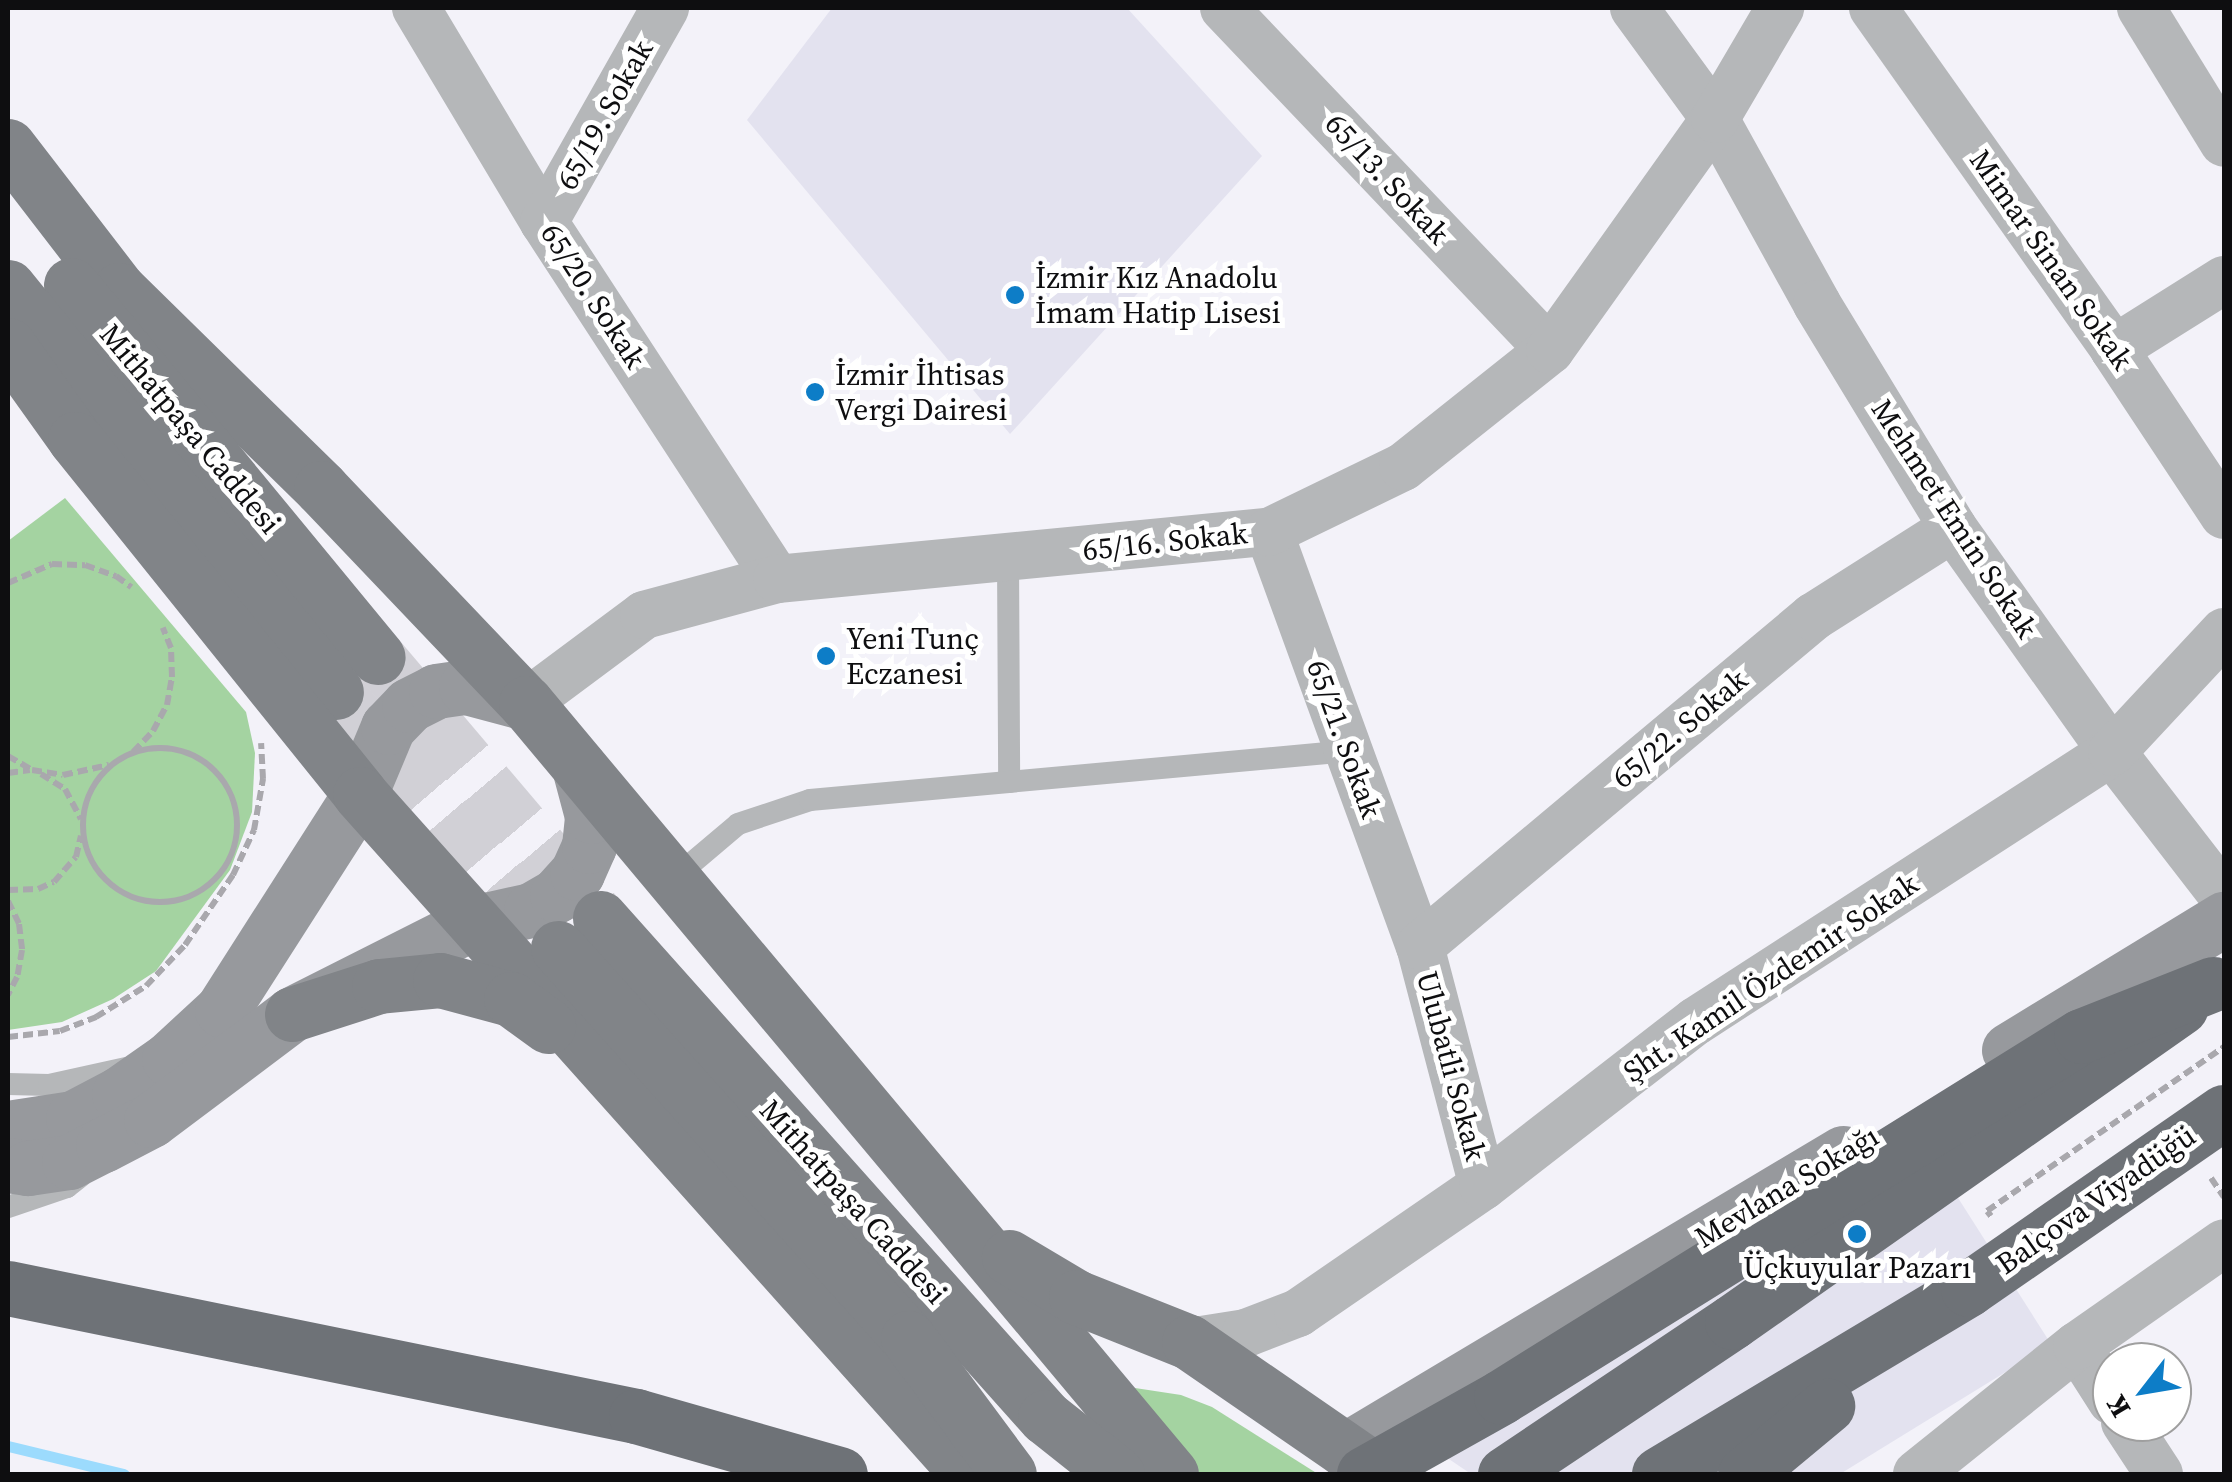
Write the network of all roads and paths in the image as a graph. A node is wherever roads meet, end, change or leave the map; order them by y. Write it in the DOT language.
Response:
graph roads {
  1 [pos="416,8"];
  2 [pos="665,8"];
  3 [pos="1224,8"];
  4 [pos="1634,8"];
  5 [pos="1780,8"];
  6 [pos="1873,8"];
  7 [pos="2141,8"];
  8 [pos="1715,119"];
  9 [pos="2224,143"];
  10 [pos="8,146"];
  11 [pos="8,198"];
  12 [pos="544,222"];
  13 [pos="2224,280"];
  14 [pos="8,287"];
  15 [pos="8,345"];
  16 [pos="2114,349"];
  17 [pos="1550,350"];
  18 [pos="2224,515"];
  19 [pos="1953,528"];
  20 [pos="1269,532"];
  21 [pos="1008,557"];
  22 [pos="777,579"];
  23 [pos="8,583"];
  24 [pos="142,595"];
  25 [pos="175,624"];
  26 [pos="2224,632"];
  27 [pos="378,657"];
  28 [pos="336,692"];
  29 [pos="526,702"];
  30 [pos="260,725"];
  31 [pos="1349,752"];
  32 [pos="2112,752"];
  33 [pos="8,756"];
  34 [pos="124,757"];
  35 [pos="579,767"];
  36 [pos="32,770"];
  37 [pos="8,772"];
  38 [pos="1008,782"];
  39 [pos="360,794"];
  40 [pos="82,823"];
  41 [pos="672,879"];
  42 [pos="8,890"];
  43 [pos="2224,897"];
  44 [pos="8,901"];
  45 [pos="2224,919"];
  46 [pos="472,923"];
  47 [pos="1420,946"];
  48 [pos="2219,981"];
  49 [pos="8,994"];
  50 [pos="292,1014"];
  51 [pos="8,1038"];
  52 [pos="169,1059"];
  53 [pos="599,1063"];
  54 [pos="8,1084"];
  55 [pos="2224,1112"];
  56 [pos="150,1120"];
  57 [pos="8,1128"];
  58 [pos="8,1165"];
  59 [pos="1483,1186"];
  60 [pos="8,1207"];
  61 [pos="974,1236"];
  62 [pos="2224,1244"];
  63 [pos="8,1288"];
  64 [pos="1968,1289"];
  65 [pos="1189,1342"];
  66 [pos="2078,1346"];
  67 [pos="2092,1369"];
  68 [pos="1045,1416"];
  69 [pos="2139,1442"];
  70 [pos="1363,1466"];
  71 [pos="840,1474"];
  72 [pos="968,1474"];
  73 [pos="1010,1474"];
  74 [pos="1099,1474"];
  75 [pos="1117,1474"];
  76 [pos="1171,1474"];
  77 [pos="1505,1474"];
  78 [pos="1659,1474"];
  79 [pos="1745,1474"];
  80 [pos="1916,1474"];
  81 [pos="2159,1474"];
  1 -- 12 [label="street, 65/20. Sokak"];
  2 -- 12 [label="street, 65/19. Sokak"];
  3 -- 17 [label="street, 65/13. Sokak"];
  4 -- 8 [label="street, Mehmet Emin Sokak"];
  5 -- 8 [label="street, 65/16. Sokak"];
  6 -- 16 [label="street, Mimar Sinan Sokak"];
  7 -- 9 [label="street"];
  8 -- 17 [label="street, 65/16. Sokak"];
  8 -- 19 [label="street, Mehmet Emin Sokak"];
  10 -- 29 [label="main road"];
  11 -- 27 [label="main road, Mithatpaşa Caddesi"];
  12 -- 22 [label="street, 65/20. Sokak"];
  13 -- 16 [label="street"];
  14 -- 28 [label="main road, Mithatpaşa Caddesi"];
  15 -- 39 [label="main road"];
  16 -- 18 [label="street, Mimar Sinan Sokak"];
  17 -- 20 [label="street, 65/16. Sokak"];
  19 -- 32 [label="street, Mehmet Emin Sokak"];
  19 -- 47 [label="street, 65/22. Sokak"];
  20 -- 21 [label="street, 65/16. Sokak"];
  20 -- 31 [label="street, 65/21. Sokak"];
  21 -- 22 [label="street, 65/16. Sokak"];
  21 -- 38 [label="lane"];
  22 -- 29 [label="street, 65/16. Sokak"];
  23 -- 24 [label="path"];
  25 -- 34 [label="path"];
  26 -- 32 [label="street, Şht. Kamil Özdemir Sokak"];
  29 -- 35 [label="main road"];
  29 -- 39 [label="main road"];
  30 -- 51 [label="path"];
  31 -- 38 [label="lane"];
  31 -- 47 [label="street, 65/21. Sokak"];
  32 -- 43 [label="street, Mehmet Emin Sokak"];
  32 -- 59 [label="street, Şht. Kamil Özdemir Sokak"];
  33 -- 36 [label="path"];
  34 -- 36 [label="path"];
  34 -- 40 [label="path"];
  34 -- 40 [label="path"];
  35 -- 41 [label="main road"];
  35 -- 46 [label="main road"];
  36 -- 37 [label="path"];
  36 -- 40 [label="path"];
  38 -- 41 [label="lane"];
  39 -- 46 [label="main road"];
  39 -- 52 [label="main road"];
  40 -- 42 [label="path"];
  41 -- 61 [label="main road"];
  44 -- 49 [label="path"];
  45 -- 70 [label="main road, Mevlana Sokağı"];
  46 -- 50 [label="main road"];
  46 -- 53 [label="main road"];
  47 -- 59 [label="street, Ulubatli Sokak"];
  48 -- 70 [label="highway, bridge"];
  48 -- 77 [label="highway, bridge"];
  50 -- 53 [label="main road"];
  50 -- 56 [label="main road"];
  52 -- 54 [label="lane"];
  52 -- 57 [label="main road"];
  53 -- 72 [label="main road"];
  55 -- 64 [label="highway, Balçova Viyadüğü, bridge"];
  56 -- 58 [label="main road"];
  56 -- 60 [label="lane"];
  59 -- 65 [label="street, Şht. Kamil Özdemir Sokak"];
  61 -- 65 [label="main road"];
  61 -- 76 [label="main road"];
  62 -- 66 [label="street"];
  63 -- 71 [label="highway"];
  64 -- 78 [label="highway"];
  64 -- 79 [label="highway"];
  65 -- 70 [label="main road"];
  66 -- 67 [label="street"];
  66 -- 80 [label="street"];
  68 -- 73 [label="main road, Mithatpaşa Caddesi"];
  68 -- 74 [label="main road"];
  68 -- 75 [label="main road, Mithatpaşa Caddesi"];
  69 -- 81 [label="street"];
}
